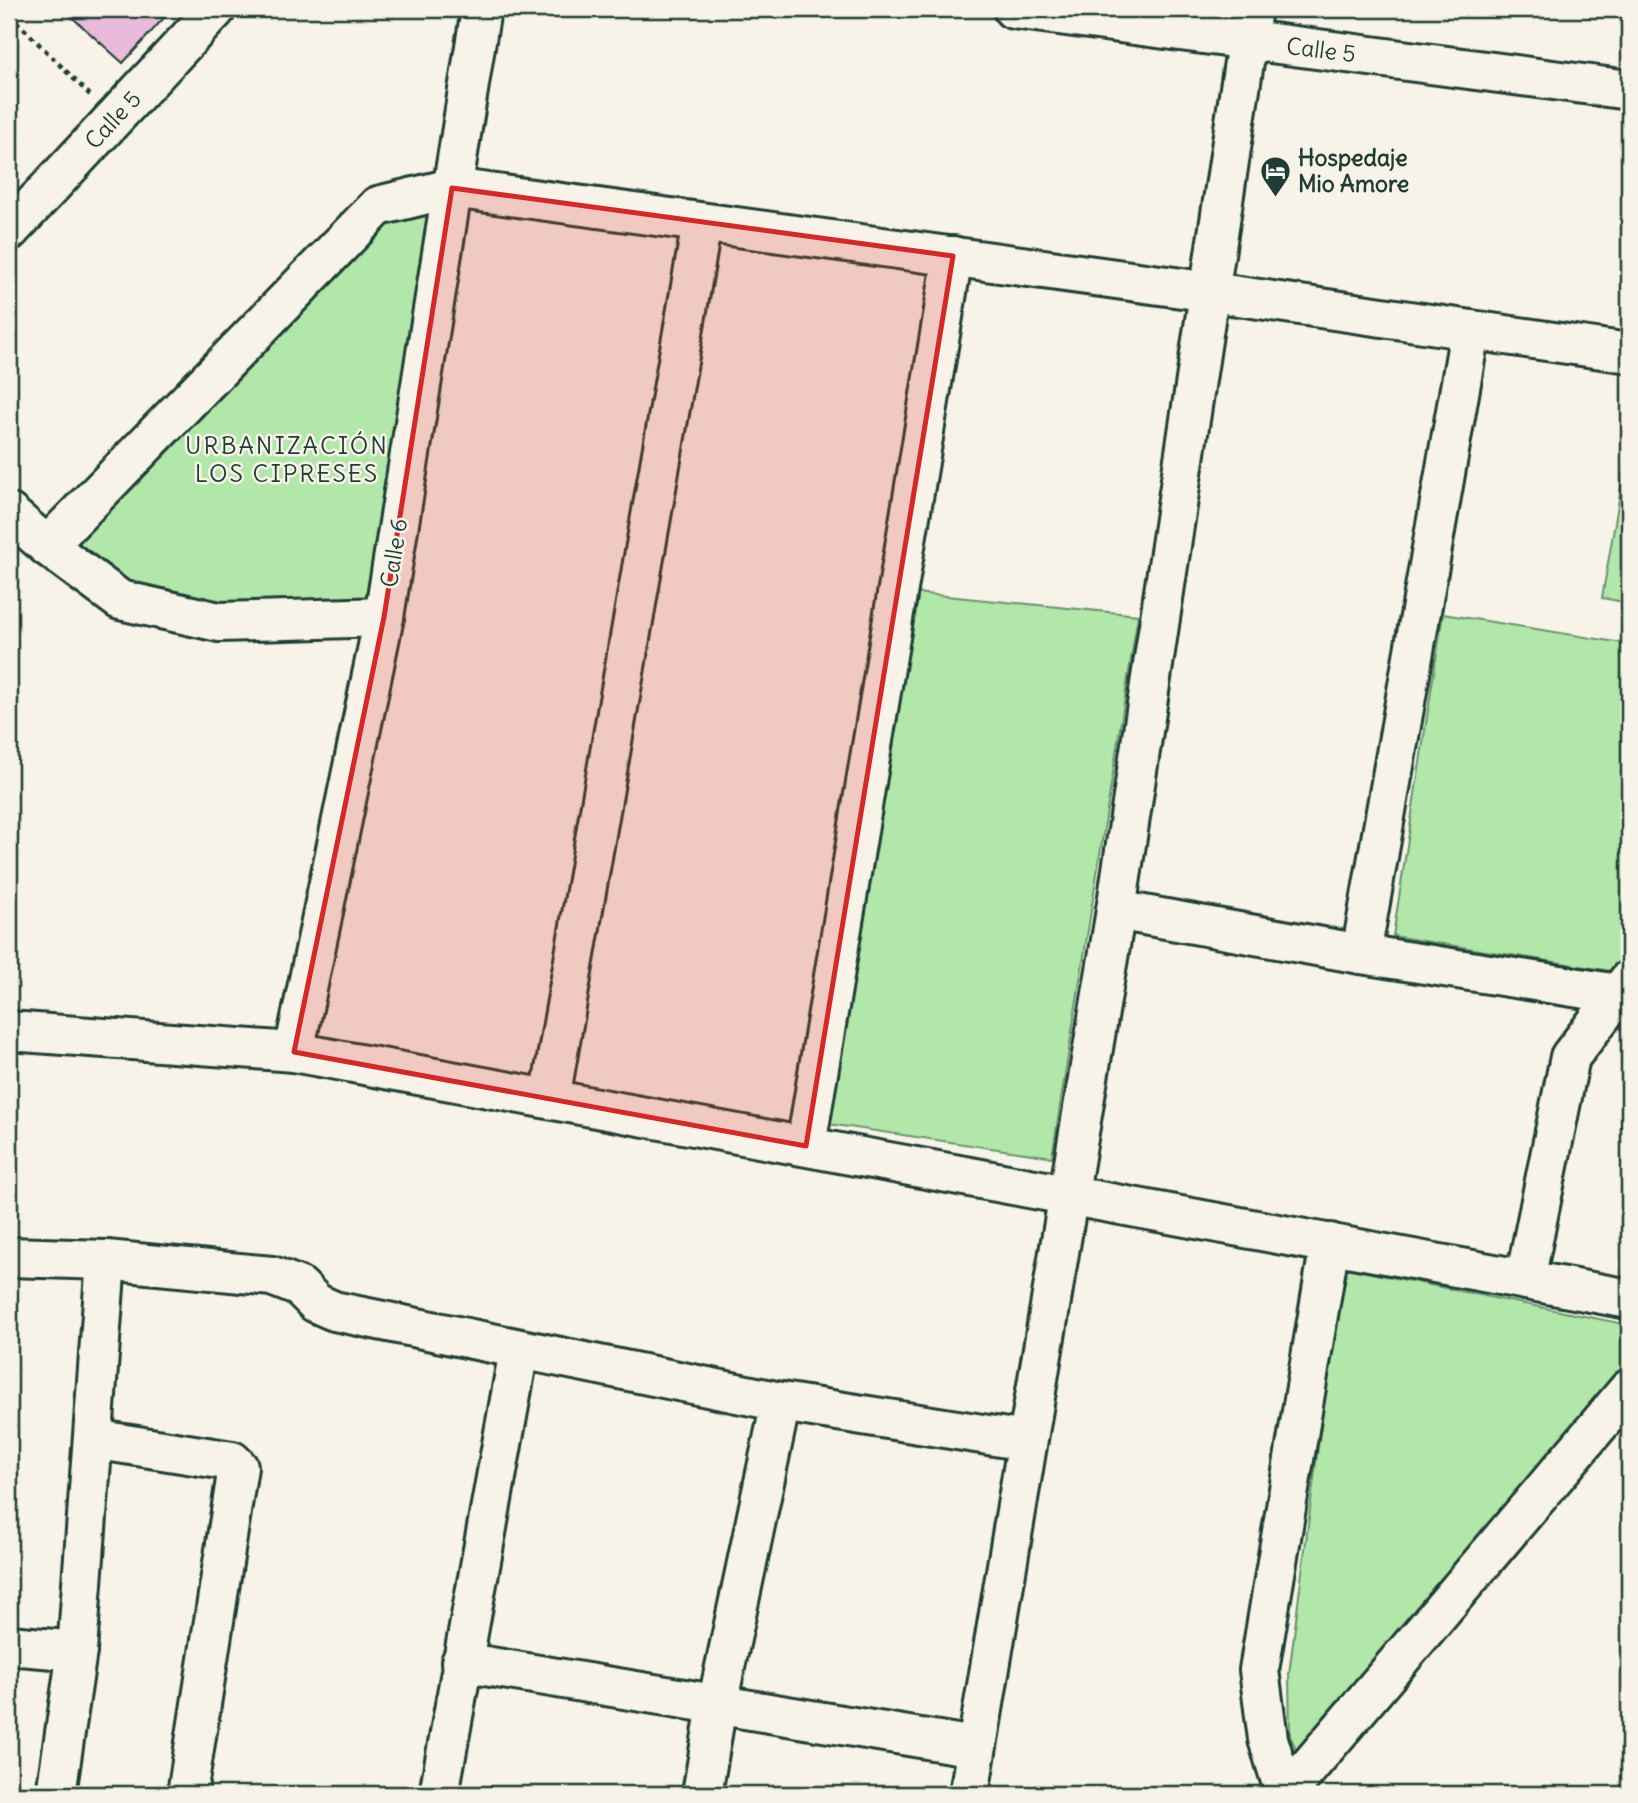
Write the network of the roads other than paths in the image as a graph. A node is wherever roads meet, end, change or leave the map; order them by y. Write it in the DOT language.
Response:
graph roads {
  1 [pos="216,9"];
  2 [pos="481,9"];
  3 [pos="1013,9"];
  4 [pos="1250,25"];
  5 [pos="1629,90"];
  6 [pos="452,188"];
  7 [pos="702,223"];
  8 [pos="9,231"];
  9 [pos="953,256"];
  10 [pos="1211,292"];
  11 [pos="1470,331"];
  12 [pos="1629,353"];
  13 [pos="9,513"];
  14 [pos="47,547"];
  15 [pos="384,617"];
  16 [pos="1116,910"];
  17 [pos="1361,954"];
  18 [pos="1623,987"];
  19 [pos="9,1031"];
  20 [pos="294,1052"];
  21 [pos="550,1099"];
  22 [pos="806,1146"];
  23 [pos="1068,1193"];
  24 [pos="1330,1243"];
  25 [pos="9,1257"];
  26 [pos="106,1260"];
  27 [pos="1525,1280"];
  28 [pos="1629,1299"];
  29 [pos="519,1350"];
  30 [pos="1629,1388"];
  31 [pos="780,1402"];
  32 [pos="93,1439"];
  33 [pos="1026,1441"];
  34 [pos="9,1645"];
  35 [pos="77,1651"];
  36 [pos="461,1662"];
  37 [pos="717,1705"];
  38 [pos="975,1746"];
  39 [pos="56,1794"];
  40 [pos="187,1794"];
  41 [pos="439,1794"];
  42 [pos="702,1794"];
  43 [pos="969,1794"];
  44 [pos="1286,1794"];
  1 -- 8 [label="street, Calle 5"];
  2 -- 6 [label="street, Calle 6"];
  3 -- 4 [label="street, Calle 5"];
  4 -- 5 [label="street, Calle 5"];
  4 -- 10 [label="street"];
  6 -- 7 [label="street"];
  6 -- 14 [label="street"];
  6 -- 15 [label="street, Calle 6"];
  7 -- 9 [label="street"];
  7 -- 21 [label="street"];
  9 -- 10 [label="street"];
  9 -- 22 [label="street"];
  10 -- 11 [label="street"];
  10 -- 16 [label="street"];
  11 -- 12 [label="street"];
  11 -- 17 [label="street"];
  13 -- 14 [label="street"];
  14 -- 15 [label="street"];
  15 -- 20 [label="street, Calle 6"];
  16 -- 17 [label="street"];
  16 -- 23 [label="street"];
  17 -- 18 [label="street"];
  18 -- 27 [label="street"];
  19 -- 20 [label="street"];
  20 -- 21 [label="street"];
  21 -- 22 [label="street"];
  22 -- 23 [label="street"];
  23 -- 24 [label="street"];
  23 -- 33 [label="street"];
  24 -- 27 [label="street"];
  24 -- 44 [label="street"];
  25 -- 26 [label="street"];
  26 -- 29 [label="street"];
  26 -- 32 [label="street"];
  27 -- 28 [label="street"];
  29 -- 31 [label="street"];
  29 -- 36 [label="street"];
  30 -- 44 [label="street"];
  31 -- 33 [label="street"];
  31 -- 37 [label="street"];
  32 -- 35 [label="street"];
  32 -- 40 [label="street"];
  33 -- 38 [label="street"];
  34 -- 35 [label="street"];
  35 -- 39 [label="street"];
  36 -- 37 [label="street"];
  36 -- 41 [label="street"];
  37 -- 38 [label="street"];
  37 -- 42 [label="street"];
  38 -- 43 [label="street"];
}
